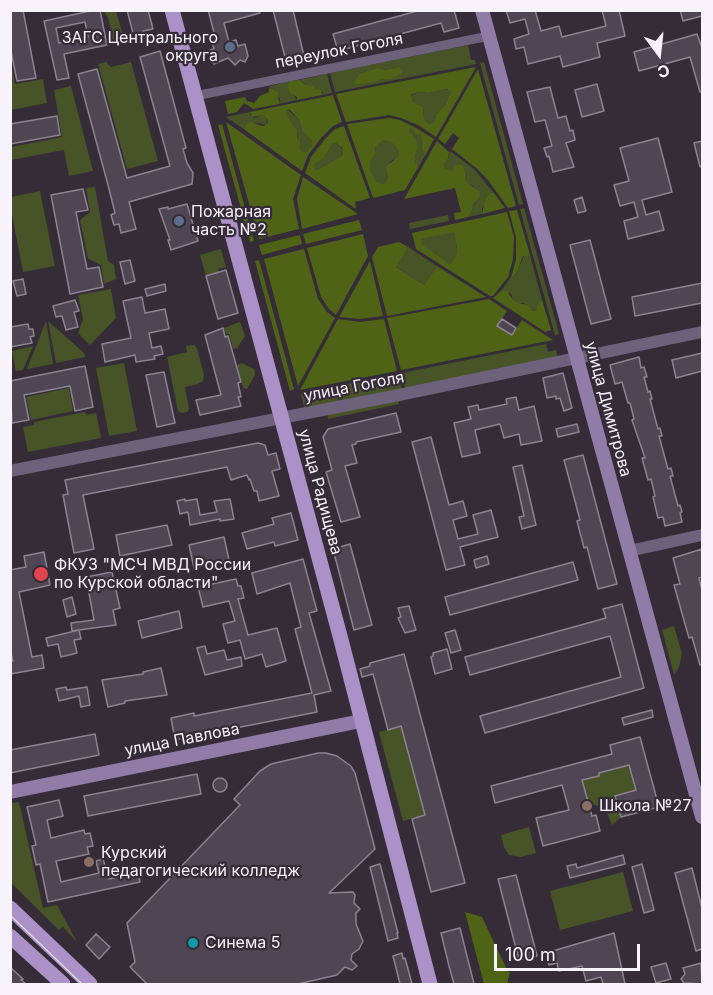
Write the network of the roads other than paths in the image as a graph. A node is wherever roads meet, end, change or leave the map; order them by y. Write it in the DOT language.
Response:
graph roads {
  1 [pos="172,10"];
  2 [pos="482,10"];
  3 [pos="489,36"];
  4 [pos="195,96"];
  5 [pos="702,332"];
  6 [pos="578,358"];
  7 [pos="282,418"];
  8 [pos="10,471"];
  9 [pos="702,535"];
  10 [pos="629,551"];
  11 [pos="361,721"];
  12 [pos="10,792"];
  13 [pos="702,817"];
  14 [pos="10,908"];
  15 [pos="10,936"];
  16 [pos="63,984"];
  17 [pos="90,984"];
  18 [pos="430,984"];
  1 -- 4 [label="main road, улица Радищева"];
  2 -- 3 [label="main road, улица Димитрова"];
  3 -- 4 [label="street, переулок Гоголя"];
  3 -- 6 [label="main road, улица Димитрова"];
  4 -- 7 [label="main road, улица Радищева"];
  5 -- 6 [label="street, улица Гоголя"];
  6 -- 7 [label="street, улица Гоголя"];
  6 -- 10 [label="main road, улица Димитрова"];
  7 -- 8 [label="street, улица Гоголя"];
  7 -- 11 [label="main road, улица Радищева"];
  9 -- 10 [label="street"];
  10 -- 13 [label="main road, улица Димитрова"];
  11 -- 12 [label="main road, улица Павлова"];
  11 -- 18 [label="main road, улица Радищева"];
  14 -- 17 [label="main road"];
  15 -- 16 [label="main road"];
}
